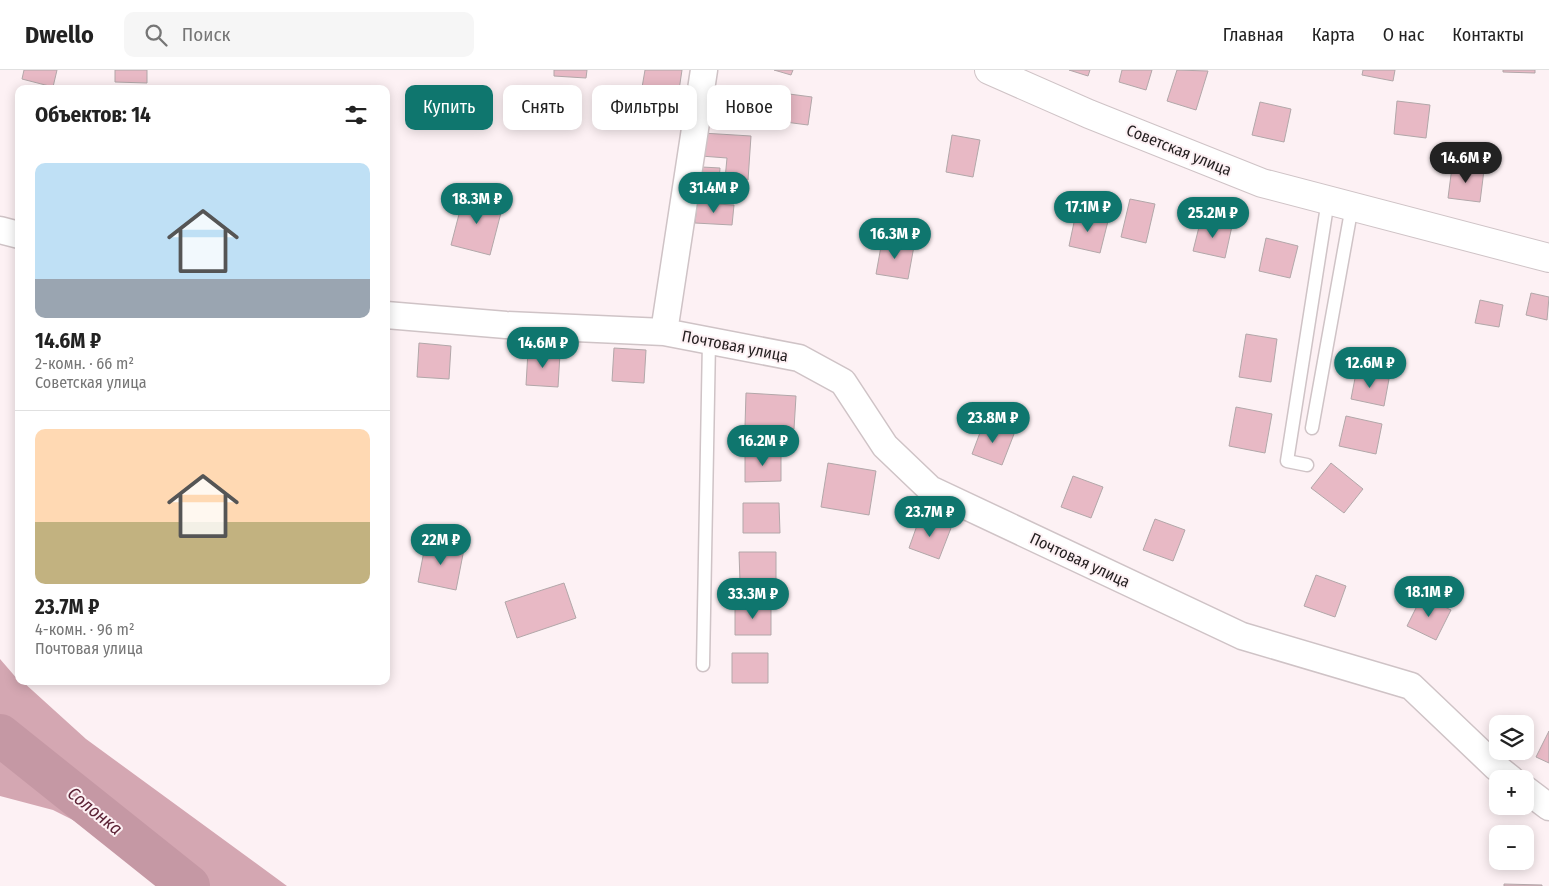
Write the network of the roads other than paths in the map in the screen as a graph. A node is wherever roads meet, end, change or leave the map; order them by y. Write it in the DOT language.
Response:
graph roads {
  1 [pos="704,70"];
  2 [pos="990,70"];
  3 [pos="1340,203"];
  4 [pos="0,230"];
  5 [pos="15,233"];
  6 [pos="1549,258"];
  7 [pos="390,316"];
  8 [pos="664,332"];
  9 [pos="708,341"];
  10 [pos="1312,428"];
  11 [pos="1306,465"];
  12 [pos="703,665"];
  13 [pos="1500,770"];
  14 [pos="1534,796"];
  15 [pos="1549,807"];
  1 -- 8 [label="street"];
  2 -- 3 [label="main road, Советская улица"];
  3 -- 6 [label="main road, Советская улица"];
  3 -- 10 [label="lane"];
  3 -- 11 [label="lane"];
  4 -- 5 [label="street"];
  7 -- 8 [label="street, Почтовая улица"];
  8 -- 9 [label="street, Почтовая улица"];
  9 -- 12 [label="lane"];
  9 -- 13 [label="street, Почтовая улица"];
  14 -- 15 [label="street"];
}
